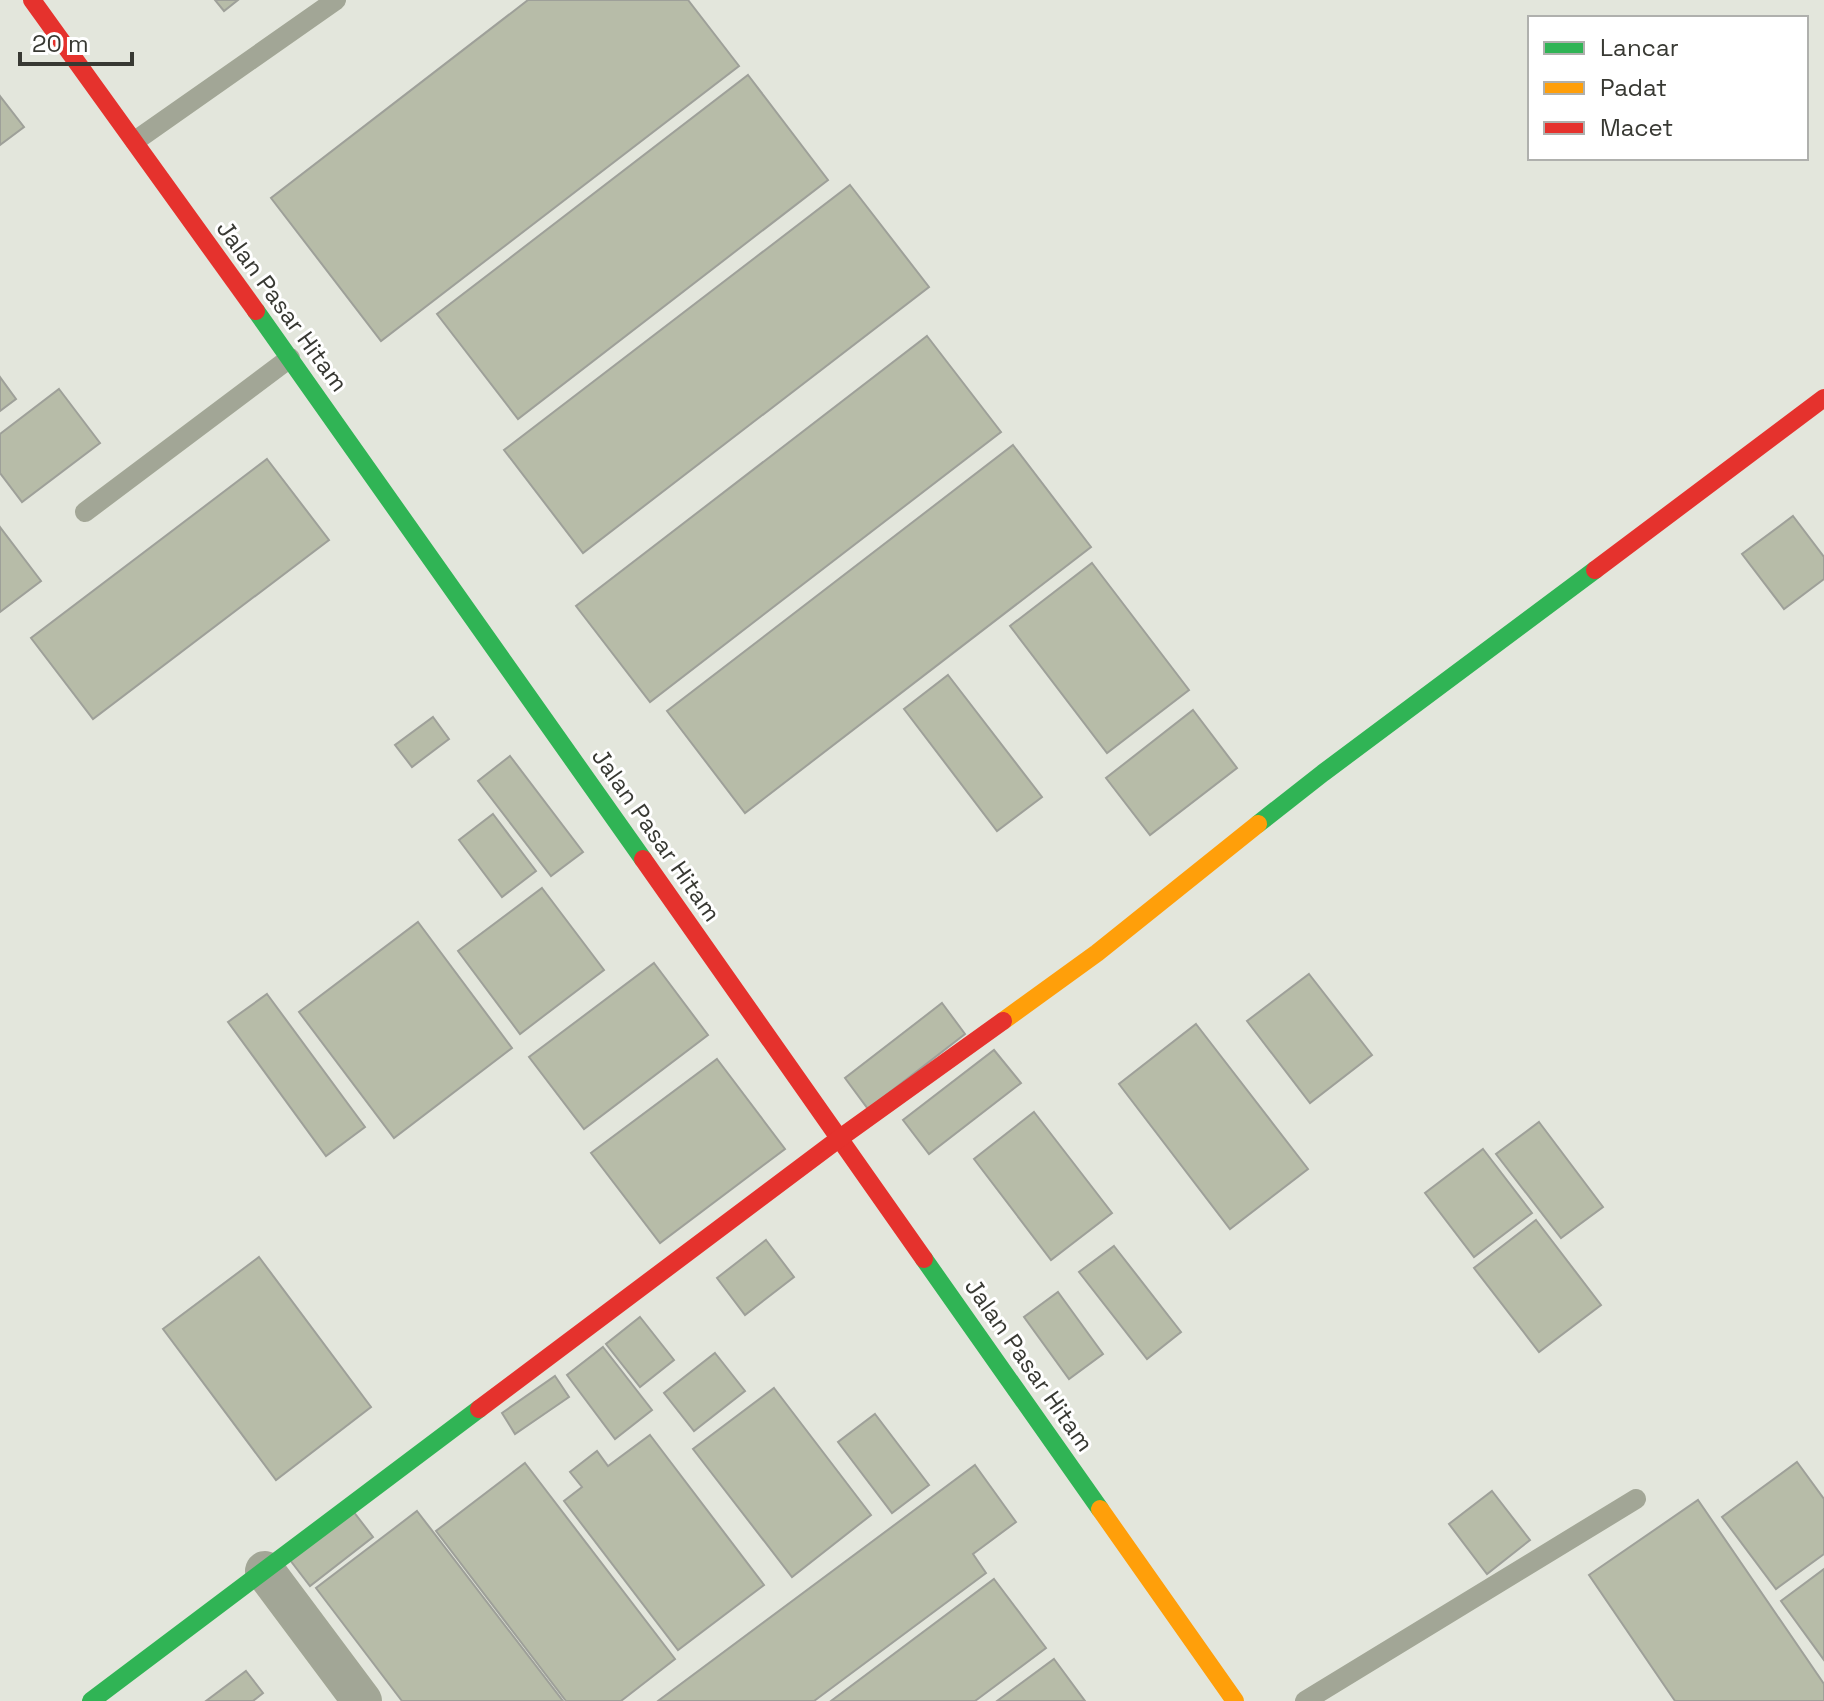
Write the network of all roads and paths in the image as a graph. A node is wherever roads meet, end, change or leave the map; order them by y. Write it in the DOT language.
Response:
graph roads {
  1 [pos="32,0"];
  2 [pos="336,0"];
  3 [pos="135,141"];
  4 [pos="290,358"];
  5 [pos="1824,398"];
  6 [pos="85,512"];
  7 [pos="840,1138"];
  8 [pos="1636,1499"];
  9 [pos="265,1571"];
  10 [pos="1227,1698"];
  11 [pos="91,1701"];
  12 [pos="362,1701"];
  13 [pos="1305,1701"];
  1 -- 3 [label="street, Jalan Pasar Hitam"];
  2 -- 3 [label="lane"];
  3 -- 4 [label="street, Jalan Pasar Hitam"];
  4 -- 6 [label="lane"];
  4 -- 7 [label="street, Jalan Pasar Hitam"];
  5 -- 7 [label="street"];
  7 -- 9 [label="street"];
  7 -- 10 [label="street, Jalan Pasar Hitam"];
  8 -- 13 [label="lane"];
  9 -- 11 [label="street"];
  9 -- 12 [label="street"];
}
